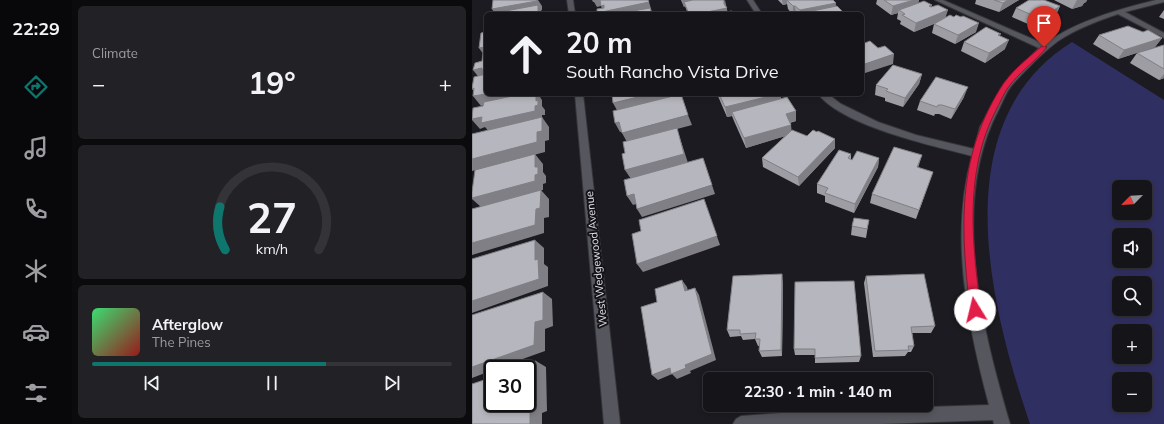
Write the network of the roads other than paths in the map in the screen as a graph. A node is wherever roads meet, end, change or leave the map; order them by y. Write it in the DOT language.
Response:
graph roads {
  1 [pos="570,0"];
  2 [pos="750,0"];
  3 [pos="938,0"];
  4 [pos="1163,0"];
  5 [pos="572,12"];
  6 [pos="758,12"];
  7 [pos="1119,12"];
  8 [pos="1164,36"];
  9 [pos="1044,47"];
  10 [pos="580,96"];
  11 [pos="825,96"];
  12 [pos="975,153"];
  13 [pos="1000,418"];
  14 [pos="612,424"];
  15 [pos="741,424"];
  1 -- 5 [label="street"];
  2 -- 6 [label="street"];
  3 -- 9 [label="street"];
  4 -- 7 [label="street"];
  7 -- 8 [label="street"];
  7 -- 9 [label="street"];
  9 -- 12 [label="street"];
  10 -- 14 [label="street, West Wedgewood Avenue"];
  11 -- 12 [label="street"];
  12 -- 13 [label="street"];
  13 -- 15 [label="street"];
}
